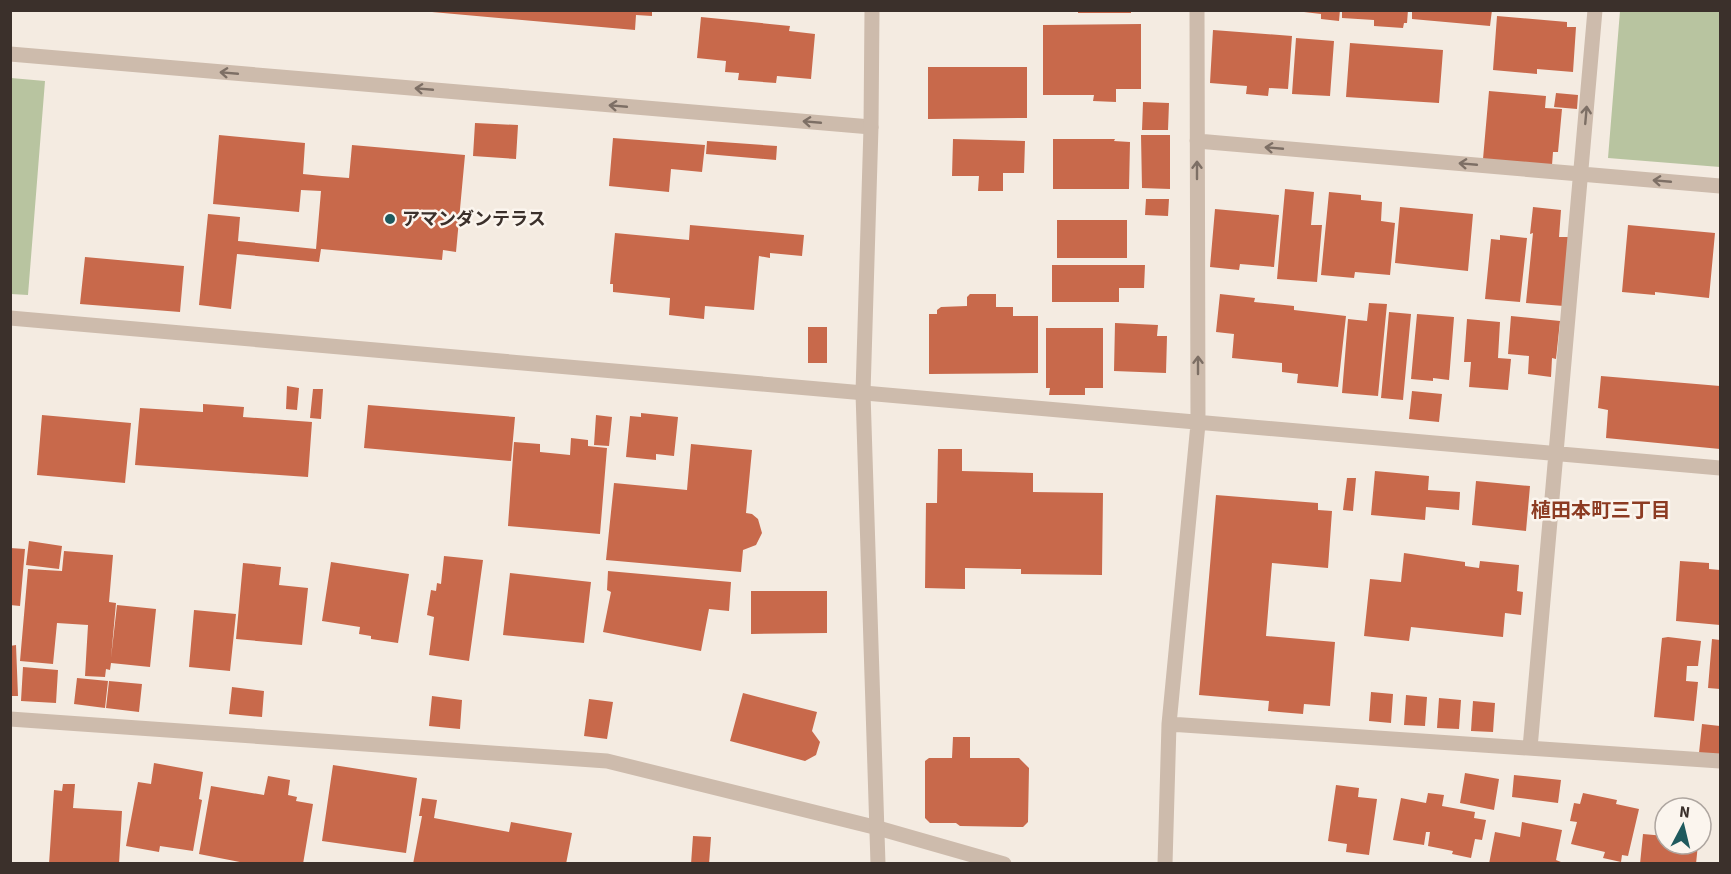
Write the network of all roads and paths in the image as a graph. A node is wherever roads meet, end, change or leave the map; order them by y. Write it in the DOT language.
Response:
graph roads {
  1 [pos="872,10"];
  2 [pos="1197,10"];
  3 [pos="1594,10"];
  4 [pos="10,54"];
  5 [pos="871,127"];
  6 [pos="1197,141"];
  7 [pos="1581,174"];
  8 [pos="1720,186"];
  9 [pos="10,318"];
  10 [pos="863,393"];
  11 [pos="1198,424"];
  12 [pos="1557,454"];
  13 [pos="1720,468"];
  14 [pos="10,719"];
  15 [pos="1169,724"];
  16 [pos="1530,748"];
  17 [pos="1720,761"];
  18 [pos="878,828"];
  19 [pos="878,864"];
  20 [pos="1004,864"];
  21 [pos="1166,864"];
  1 -- 5 [label="street"];
  2 -- 6 [label="street"];
  7 -- 3 [label="street, one-way"];
  5 -- 4 [label="street, one-way"];
  5 -- 10 [label="street"];
  7 -- 6 [label="street, one-way"];
  11 -- 6 [label="street, one-way"];
  8 -- 7 [label="street, one-way"];
  7 -- 12 [label="street"];
  9 -- 10 [label="street"];
  10 -- 11 [label="street"];
  10 -- 18 [label="street"];
  11 -- 12 [label="street"];
  11 -- 15 [label="street"];
  12 -- 13 [label="street"];
  12 -- 16 [label="street"];
  14 -- 18 [label="street"];
  15 -- 16 [label="street"];
  15 -- 21 [label="street"];
  16 -- 17 [label="street"];
  18 -- 19 [label="street"];
  18 -- 20 [label="street"];
}
